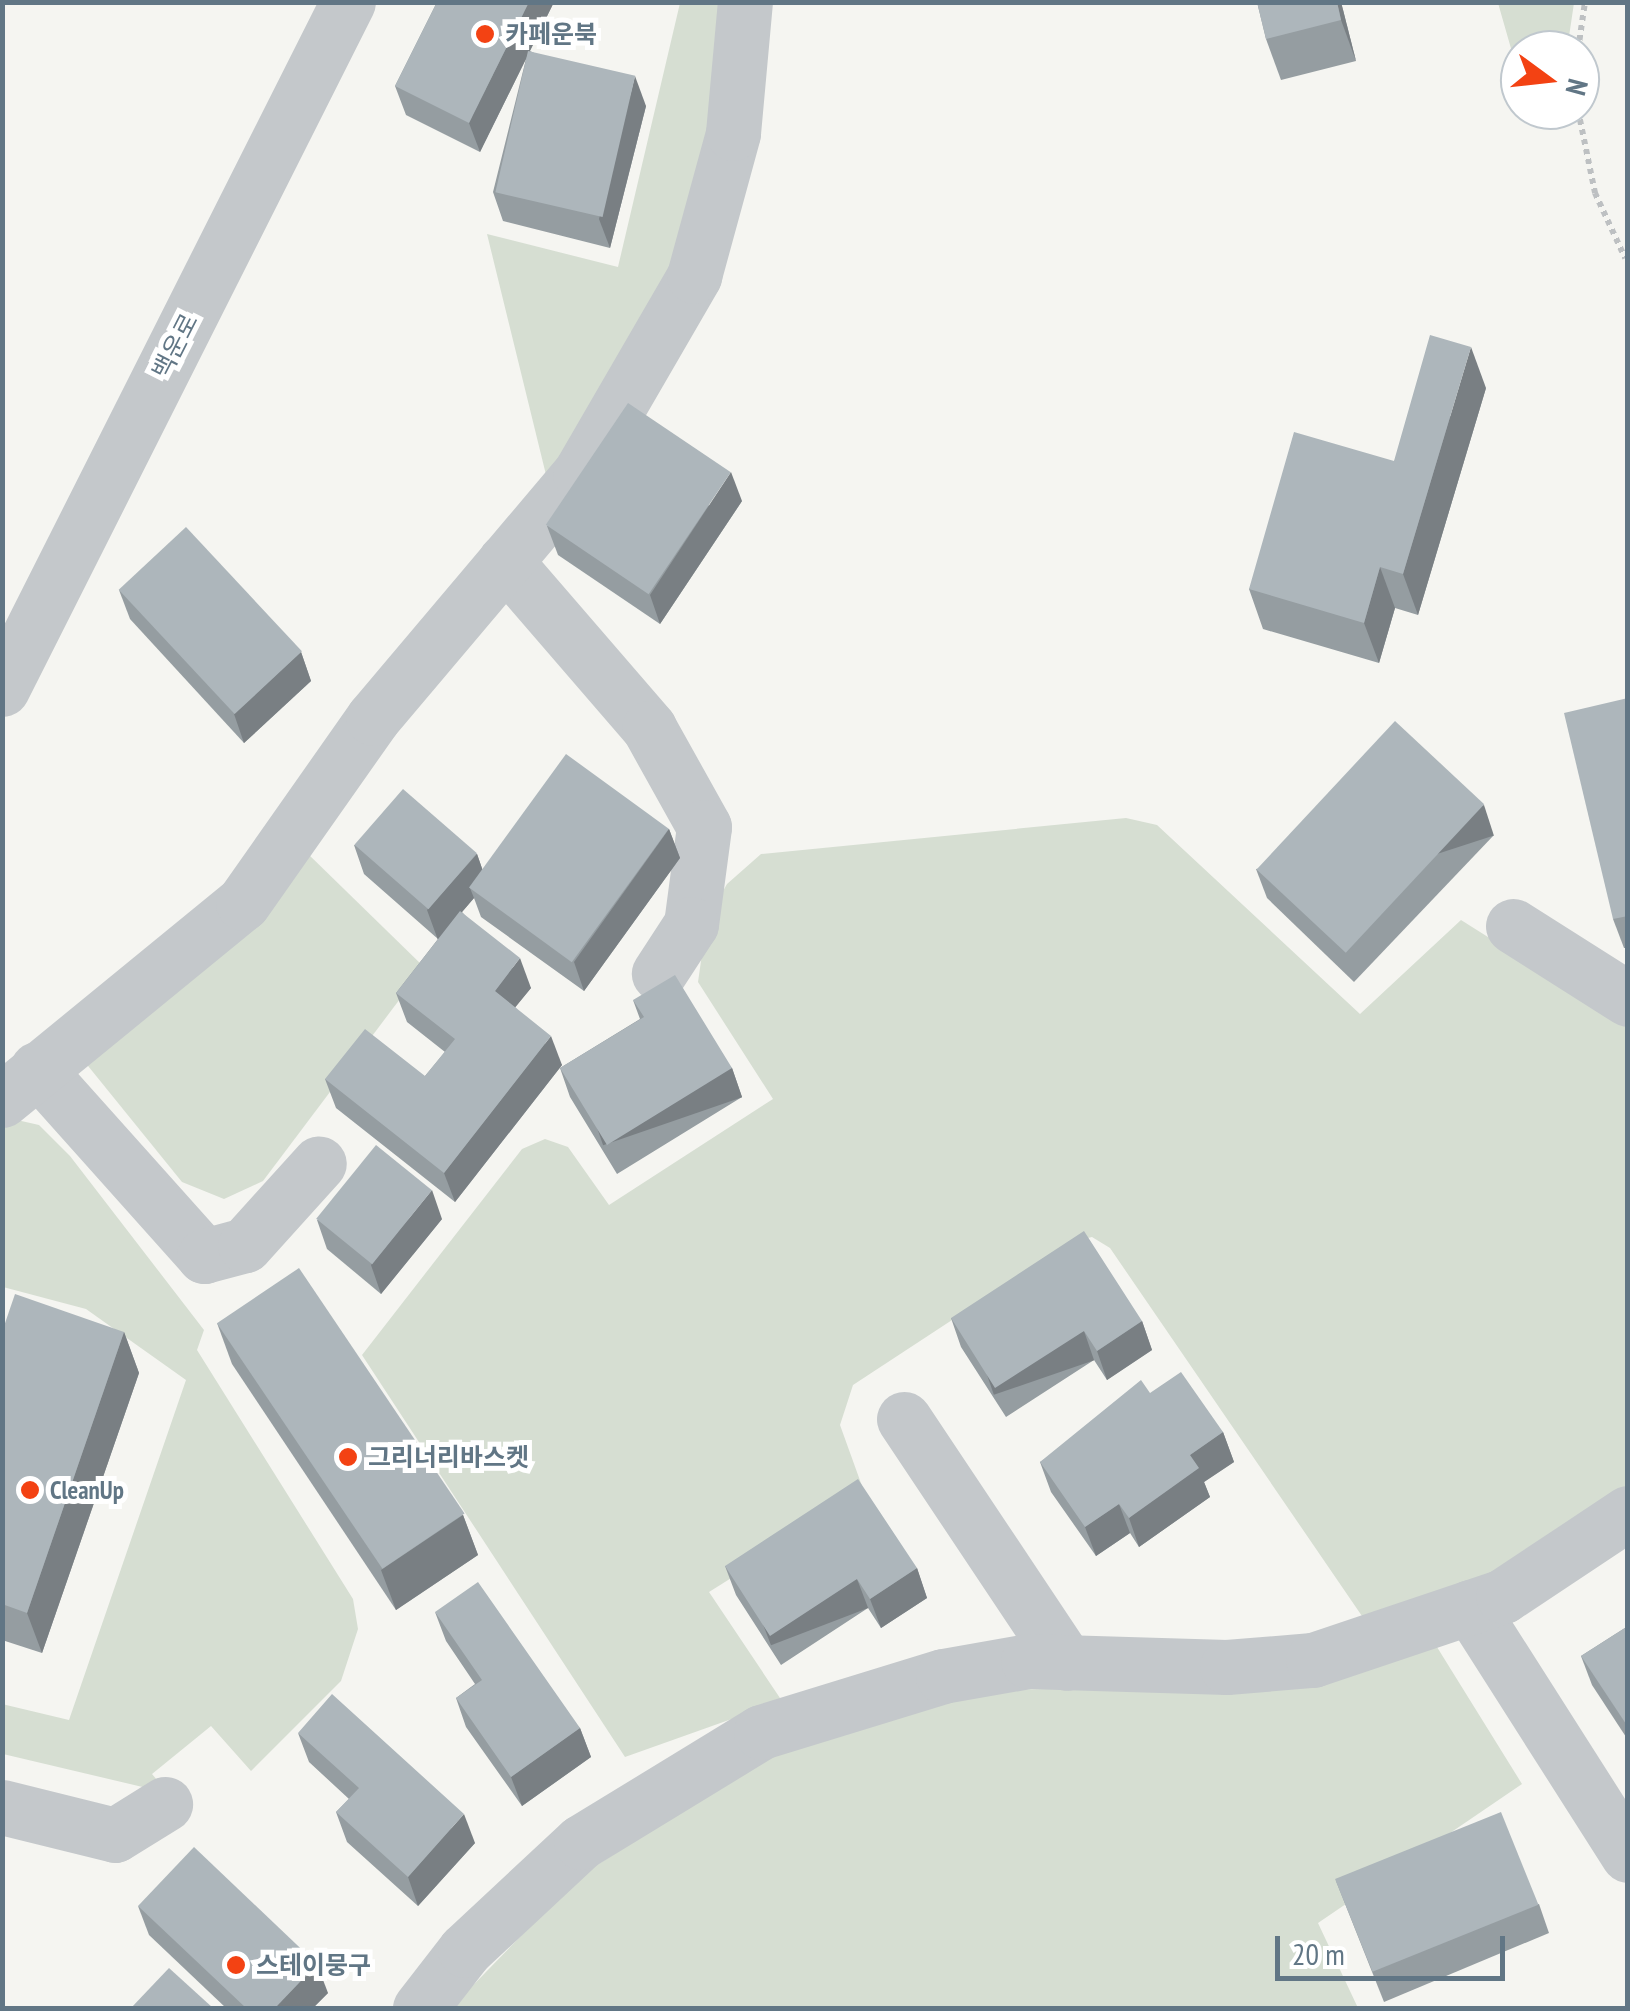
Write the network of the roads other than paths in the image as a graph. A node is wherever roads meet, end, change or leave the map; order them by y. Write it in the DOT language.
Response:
graph roads {
  1 [pos="348,2"];
  2 [pos="745,2"];
  3 [pos="505,561"];
  4 [pos="2,689"];
  5 [pos="1513,926"];
  6 [pos="659,974"];
  7 [pos="1628,999"];
  8 [pos="20,1084"];
  9 [pos="319,1162"];
  10 [pos="904,1420"];
  11 [pos="1628,1512"];
  12 [pos="1470,1607"];
  13 [pos="1067,1662"];
  14 [pos="165,1804"];
  15 [pos="2,1807"];
  16 [pos="1628,1855"];
  17 [pos="420,2008"];
  1 -- 4 [label="street, 백운로"];
  2 -- 3 [label="street"];
  3 -- 6 [label="street"];
  3 -- 8 [label="street"];
  5 -- 7 [label="street"];
  8 -- 9 [label="street"];
  10 -- 13 [label="street"];
  11 -- 12 [label="street"];
  12 -- 13 [label="street"];
  12 -- 16 [label="street"];
  13 -- 17 [label="street"];
  14 -- 15 [label="street"];
}
